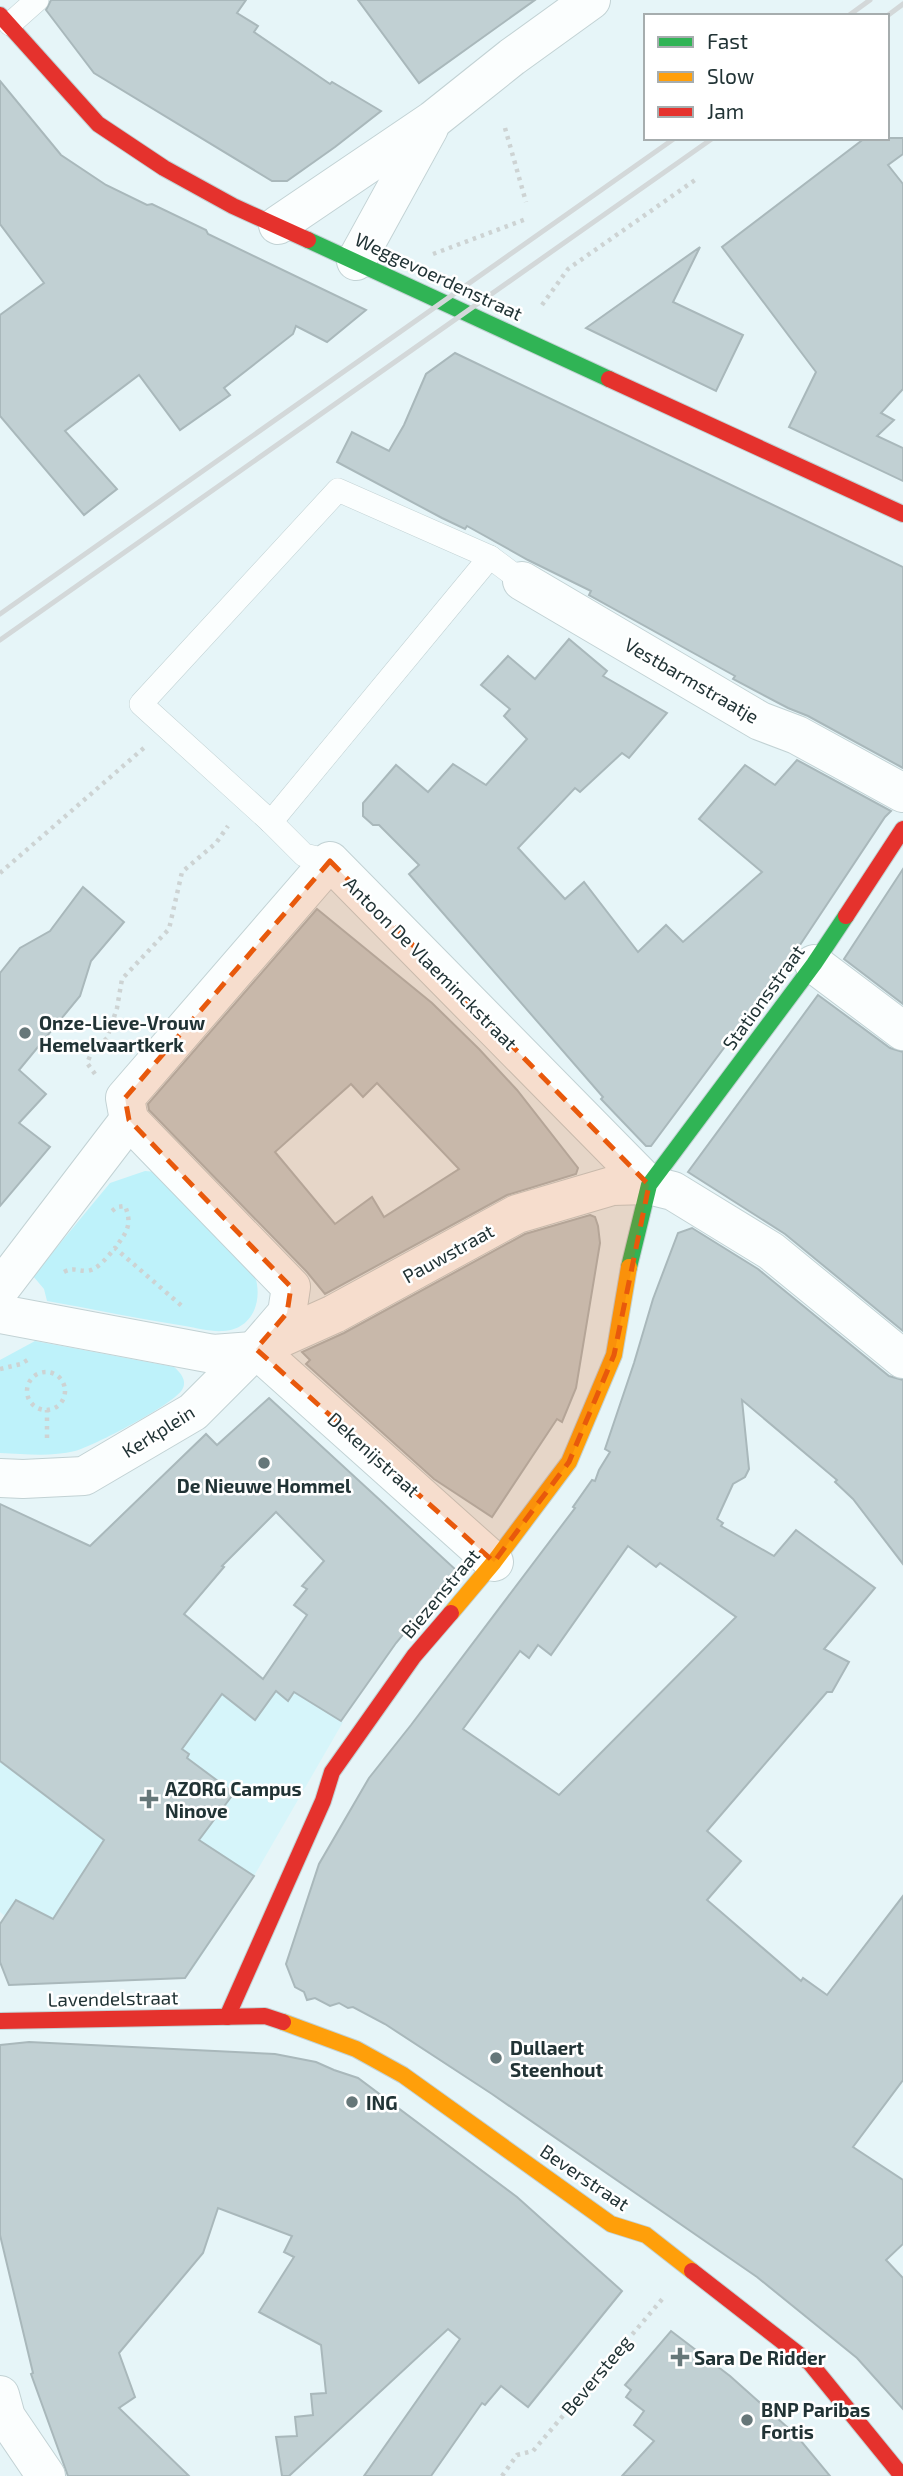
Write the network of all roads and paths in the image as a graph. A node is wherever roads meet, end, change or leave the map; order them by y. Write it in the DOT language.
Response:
graph roads {
  1 [pos="37,0"];
  2 [pos="591,0"];
  3 [pos="5,19"];
  4 [pos="433,120"];
  5 [pos="505,128"];
  6 [pos="695,180"];
  7 [pos="526,202"];
  8 [pos="527,219"];
  9 [pos="278,225"];
  10 [pos="356,261"];
  11 [pos="416,289"];
  12 [pos="519,336"];
  13 [pos="903,514"];
  14 [pos="490,557"];
  15 [pos="522,581"];
  16 [pos="167,728"];
  17 [pos="903,793"];
  18 [pos="247,800"];
  19 [pos="271,822"];
  20 [pos="903,829"];
  21 [pos="330,861"];
  22 [pos="0,873"];
  23 [pos="814,964"];
  24 [pos="903,1031"];
  25 [pos="129,1120"];
  26 [pos="649,1185"];
  27 [pos="104,1220"];
  28 [pos="115,1248"];
  29 [pos="60,1273"];
  30 [pos="0,1289"];
  31 [pos="185,1309"];
  32 [pos="0,1314"];
  33 [pos="255,1350"];
  34 [pos="903,1359"];
  35 [pos="32,1377"];
  36 [pos="0,1478"];
  37 [pos="494,1562"];
  38 [pos="227,2017"];
  39 [pos="0,2021"];
  40 [pos="689,2269"];
  41 [pos="2,2410"];
  42 [pos="46,2476"];
  43 [pos="502,2476"];
  44 [pos="902,2476"];
  1 -- 3 [label="lane"];
  2 -- 4 [label="street"];
  3 -- 9 [label="street, Weggevoerdenstraat"];
  4 -- 9 [label="street"];
  4 -- 10 [label="street"];
  5 -- 7 [label="path"];
  6 -- 12 [label="path"];
  8 -- 11 [label="path"];
  9 -- 10 [label="street, Weggevoerdenstraat"];
  10 -- 11 [label="street, Weggevoerdenstraat"];
  11 -- 12 [label="street, Weggevoerdenstraat"];
  12 -- 13 [label="street, Weggevoerdenstraat"];
  14 -- 15 [label="lane"];
  14 -- 16 [label="lane"];
  14 -- 19 [label="lane"];
  15 -- 17 [label="street, Vestbarmstraatje"];
  16 -- 18 [label="lane"];
  16 -- 22 [label="path"];
  18 -- 19 [label="lane"];
  18 -- 25 [label="path"];
  19 -- 21 [label="lane"];
  20 -- 23 [label="street, Stationsstraat"];
  21 -- 25 [label="street, Antoon De Vlaeminckstraat"];
  21 -- 26 [label="street, Antoon De Vlaeminckstraat"];
  23 -- 24 [label="street"];
  23 -- 26 [label="street, Stationsstraat"];
  25 -- 30 [label="street"];
  25 -- 33 [label="street, Kerkplein"];
  26 -- 33 [label="street, Pauwstraat"];
  26 -- 34 [label="street"];
  26 -- 37 [label="street, Biezenstraat"];
  27 -- 28 [label="path"];
  28 -- 29 [label="path"];
  28 -- 31 [label="path"];
  32 -- 33 [label="street"];
  33 -- 36 [label="street, Kerkplein"];
  33 -- 37 [label="street, Dekenijstraat"];
  35 -- 35 [label="path"];
  37 -- 38 [label="street, Biezenstraat"];
  38 -- 39 [label="street, Lavendelstraat"];
  38 -- 40 [label="street, Beverstraat"];
  40 -- 43 [label="path, Beversteeg"];
  40 -- 44 [label="street, Beverstraat"];
  41 -- 42 [label="street"];
}
